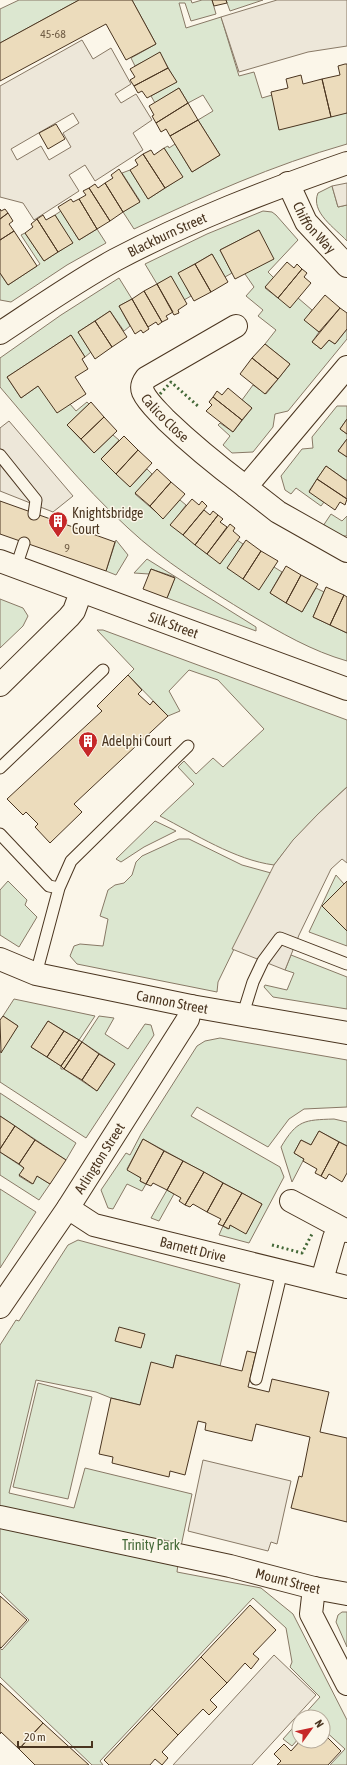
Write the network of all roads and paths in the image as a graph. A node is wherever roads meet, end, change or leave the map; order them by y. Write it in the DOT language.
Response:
graph roads {
  1 [pos="347,163"];
  2 [pos="288,183"];
  3 [pos="347,266"];
  4 [pos="236,326"];
  5 [pos="0,333"];
  6 [pos="347,367"];
  7 [pos="0,455"];
  8 [pos="246,487"];
  9 [pos="34,514"];
  10 [pos="24,543"];
  11 [pos="347,551"];
  12 [pos="8,564"];
  13 [pos="81,592"];
  14 [pos="103,670"];
  15 [pos="0,685"];
  16 [pos="347,688"];
  17 [pos="188,746"];
  18 [pos="0,768"];
  19 [pos="0,834"];
  20 [pos="59,888"];
  21 [pos="0,959"];
  22 [pos="347,964"];
  23 [pos="36,974"];
  24 [pos="191,1006"];
  25 [pos="243,1014"];
  26 [pos="347,1033"];
  27 [pos="291,1201"];
  28 [pos="68,1208"];
  29 [pos="344,1229"];
  30 [pos="282,1271"];
  31 [pos="322,1280"];
  32 [pos="347,1287"];
  33 [pos="0,1307"];
  34 [pos="256,1379"];
  35 [pos="0,1517"];
  36 [pos="314,1588"];
  37 [pos="347,1594"];
  38 [pos="347,1684"];
  1 -- 2 [label="street, Blackburn Street"];
  2 -- 3 [label="street, Chiffon Way"];
  2 -- 5 [label="street, Blackburn Street"];
  4 -- 8 [label="street, Calico Close"];
  6 -- 8 [label="street"];
  7 -- 9 [label="lane"];
  8 -- 11 [label="street, Calico Close"];
  10 -- 12 [label="lane"];
  12 -- 13 [label="street, Silk Street"];
  13 -- 15 [label="street"];
  13 -- 16 [label="street, Silk Street"];
  14 -- 18 [label="lane"];
  17 -- 20 [label="lane"];
  19 -- 20 [label="lane"];
  20 -- 23 [label="lane"];
  21 -- 23 [label="street, Cannon Street"];
  22 -- 25 [label="lane"];
  23 -- 24 [label="street, Cannon Street"];
  24 -- 25 [label="street, Cannon Street"];
  24 -- 28 [label="street, Arlington Street"];
  25 -- 26 [label="street, Cannon Street"];
  27 -- 29 [label="street"];
  28 -- 30 [label="street, Barnett Drive"];
  28 -- 33 [label="street, Arlington Street"];
  29 -- 31 [label="street"];
  30 -- 31 [label="street, Barnett Drive"];
  30 -- 34 [label="lane"];
  31 -- 32 [label="street, Barnett Drive"];
  35 -- 36 [label="street, Mount Street"];
  36 -- 37 [label="street, Mount Street"];
  36 -- 38 [label="street"];
}
